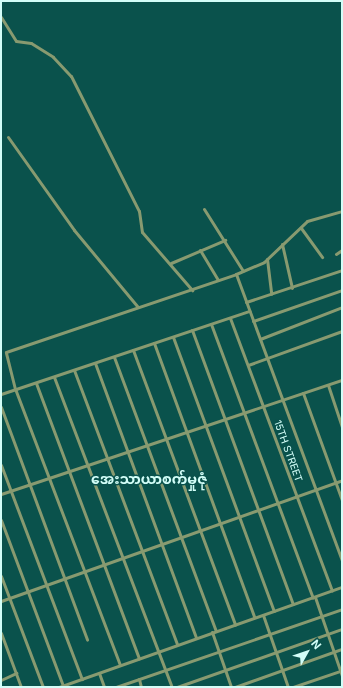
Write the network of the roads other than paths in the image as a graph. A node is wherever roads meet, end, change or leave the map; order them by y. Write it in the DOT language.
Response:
graph roads {
  1 [pos="1,17"];
  2 [pos="8,138"];
  3 [pos="204,208"];
  4 [pos="342,211"];
  5 [pos="301,228"];
  6 [pos="224,240"];
  7 [pos="282,244"];
  8 [pos="200,250"];
  9 [pos="342,250"];
  10 [pos="336,254"];
  11 [pos="322,257"];
  12 [pos="267,259"];
  13 [pos="171,263"];
  14 [pos="342,270"];
  15 [pos="243,271"];
  16 [pos="236,274"];
  17 [pos="218,280"];
  18 [pos="292,288"];
  19 [pos="192,290"];
  20 [pos="342,290"];
  21 [pos="271,294"];
  22 [pos="246,302"];
  23 [pos="138,307"];
  24 [pos="342,307"];
  25 [pos="250,311"];
  26 [pos="230,318"];
  27 [pos="253,321"];
  28 [pos="212,324"];
  29 [pos="192,330"];
  30 [pos="342,331"];
  31 [pos="173,337"];
  32 [pos="260,339"];
  33 [pos="154,343"];
  34 [pos="133,350"];
  35 [pos="5,357"];
  36 [pos="114,357"];
  37 [pos="1,358"];
  38 [pos="267,358"];
  39 [pos="95,363"];
  40 [pos="248,365"];
  41 [pos="74,370"];
  42 [pos="54,377"];
  43 [pos="342,380"];
  44 [pos="36,383"];
  45 [pos="328,385"];
  46 [pos="15,390"];
  47 [pos="1,394"];
  48 [pos="303,394"];
  49 [pos="283,400"];
  50 [pos="1,407"];
  51 [pos="264,407"];
  52 [pos="245,413"];
  53 [pos="225,420"];
  54 [pos="206,426"];
  55 [pos="342,427"];
  56 [pos="186,433"];
  57 [pos="166,439"];
  58 [pos="147,446"];
  59 [pos="127,452"];
  60 [pos="108,458"];
  61 [pos="89,464"];
  62 [pos="1,465"];
  63 [pos="70,472"];
  64 [pos="50,478"];
  65 [pos="342,480"];
  66 [pos="336,484"];
  67 [pos="30,485"];
  68 [pos="11,491"];
  69 [pos="316,491"];
  70 [pos="1,494"];
  71 [pos="297,498"];
  72 [pos="342,500"];
  73 [pos="278,505"];
  74 [pos="258,511"];
  75 [pos="240,518"];
  76 [pos="1,520"];
  77 [pos="220,526"];
  78 [pos="200,532"];
  79 [pos="181,539"];
  80 [pos="162,546"];
  81 [pos="143,552"];
  82 [pos="124,559"];
  83 [pos="342,561"];
  84 [pos="105,565"];
  85 [pos="85,572"];
  86 [pos="1,576"];
  87 [pos="65,579"];
  88 [pos="47,586"];
  89 [pos="342,587"];
  90 [pos="332,591"];
  91 [pos="28,592"];
  92 [pos="314,597"];
  93 [pos="9,598"];
  94 [pos="1,601"];
  95 [pos="294,604"];
  96 [pos="342,609"];
  97 [pos="274,611"];
  98 [pos="263,614"];
  99 [pos="322,616"];
  100 [pos="254,617"];
  101 [pos="235,625"];
  102 [pos="342,629"];
  103 [pos="216,631"];
  104 [pos="212,632"];
  105 [pos="1,633"];
  106 [pos="270,634"];
  107 [pos="328,634"];
  108 [pos="196,638"];
  109 [pos="87,640"];
  110 [pos="177,644"];
  111 [pos="342,649"];
  112 [pos="158,651"];
  113 [pos="218,652"];
  114 [pos="276,652"];
  115 [pos="334,652"];
  116 [pos="140,658"];
  117 [pos="120,665"];
  118 [pos="224,669"];
  119 [pos="166,670"];
  120 [pos="283,670"];
  121 [pos="340,671"];
  122 [pos="16,673"];
  123 [pos="99,673"];
  124 [pos="342,676"];
  125 [pos="82,679"];
  126 [pos="139,679"];
  127 [pos="1,680"];
  128 [pos="61,686"];
  129 [pos="21,687"];
  130 [pos="43,687"];
  131 [pos="104,687"];
  132 [pos="116,687"];
  133 [pos="141,687"];
  134 [pos="172,687"];
  135 [pos="177,687"];
  136 [pos="230,687"];
  137 [pos="235,687"];
  138 [pos="288,687"];
  139 [pos="293,687"];
  1 -- 13 [label="street"];
  2 -- 23 [label="street"];
  3 -- 6 [label="street"];
  4 -- 5 [label="street"];
  5 -- 7 [label="street"];
  5 -- 11 [label="street"];
  6 -- 8 [label="street"];
  6 -- 15 [label="street"];
  7 -- 12 [label="street"];
  7 -- 18 [label="street"];
  8 -- 13 [label="street"];
  8 -- 17 [label="street"];
  9 -- 10 [label="street"];
  12 -- 15 [label="street"];
  12 -- 21 [label="street"];
  13 -- 19 [label="street"];
  14 -- 18 [label="street"];
  15 -- 16 [label="street"];
  16 -- 17 [label="street"];
  16 -- 22 [label="street"];
  17 -- 19 [label="street"];
  18 -- 21 [label="street"];
  19 -- 23 [label="street"];
  20 -- 27 [label="street"];
  21 -- 22 [label="street"];
  22 -- 25 [label="street"];
  23 -- 35 [label="street"];
  24 -- 32 [label="street"];
  25 -- 26 [label="street"];
  25 -- 27 [label="street"];
  26 -- 28 [label="street"];
  26 -- 40 [label="street, 15TH STREET"];
  27 -- 32 [label="street"];
  28 -- 29 [label="street"];
  28 -- 52 [label="street"];
  29 -- 31 [label="street"];
  29 -- 53 [label="street"];
  30 -- 38 [label="street"];
  31 -- 33 [label="street"];
  31 -- 54 [label="street"];
  32 -- 38 [label="street"];
  33 -- 34 [label="street"];
  33 -- 56 [label="street"];
  34 -- 36 [label="street"];
  34 -- 57 [label="street"];
  35 -- 37 [label="street"];
  35 -- 46 [label="street"];
  36 -- 39 [label="street"];
  36 -- 58 [label="street"];
  38 -- 40 [label="street"];
  38 -- 49 [label="street"];
  39 -- 41 [label="street"];
  39 -- 59 [label="street"];
  40 -- 51 [label="street, 15TH STREET"];
  41 -- 42 [label="street"];
  41 -- 60 [label="street"];
  42 -- 44 [label="street"];
  42 -- 61 [label="street"];
  43 -- 45 [label="street"];
  44 -- 46 [label="street"];
  44 -- 63 [label="street"];
  45 -- 48 [label="street"];
  45 -- 55 [label="street"];
  46 -- 47 [label="street"];
  46 -- 64 [label="street"];
  48 -- 49 [label="street"];
  48 -- 66 [label="street"];
  49 -- 51 [label="street"];
  49 -- 69 [label="street"];
  50 -- 67 [label="street"];
  51 -- 52 [label="street"];
  51 -- 71 [label="street, 15TH STREET"];
  52 -- 53 [label="street"];
  52 -- 73 [label="street"];
  53 -- 54 [label="street"];
  53 -- 74 [label="street"];
  54 -- 56 [label="street"];
  54 -- 75 [label="street"];
  56 -- 57 [label="street"];
  56 -- 77 [label="street"];
  57 -- 58 [label="street"];
  57 -- 78 [label="street"];
  58 -- 59 [label="street"];
  58 -- 79 [label="street"];
  59 -- 60 [label="street"];
  59 -- 80 [label="street"];
  60 -- 61 [label="street"];
  60 -- 81 [label="street"];
  61 -- 63 [label="street"];
  61 -- 82 [label="street"];
  62 -- 68 [label="street"];
  63 -- 64 [label="street"];
  63 -- 84 [label="street"];
  64 -- 67 [label="street"];
  64 -- 85 [label="street"];
  65 -- 66 [label="street"];
  66 -- 69 [label="street"];
  66 -- 72 [label="street"];
  67 -- 68 [label="street"];
  67 -- 87 [label="street"];
  68 -- 70 [label="street"];
  68 -- 88 [label="street"];
  69 -- 71 [label="street"];
  69 -- 83 [label="street"];
  71 -- 73 [label="street"];
  71 -- 90 [label="street, 15TH STREET"];
  73 -- 74 [label="street"];
  73 -- 92 [label="street"];
  74 -- 75 [label="street"];
  74 -- 95 [label="street"];
  75 -- 77 [label="street"];
  75 -- 97 [label="street"];
  76 -- 91 [label="street"];
  77 -- 78 [label="street"];
  77 -- 100 [label="street"];
  78 -- 79 [label="street"];
  78 -- 101 [label="street"];
  79 -- 80 [label="street"];
  79 -- 103 [label="street"];
  80 -- 81 [label="street"];
  80 -- 108 [label="street"];
  81 -- 82 [label="street"];
  81 -- 110 [label="street"];
  82 -- 84 [label="street"];
  82 -- 112 [label="street"];
  84 -- 85 [label="street"];
  84 -- 116 [label="street"];
  85 -- 87 [label="street"];
  85 -- 117 [label="street"];
  86 -- 93 [label="street"];
  87 -- 88 [label="street"];
  87 -- 109 [label="street"];
  88 -- 91 [label="street"];
  88 -- 125 [label="street"];
  89 -- 90 [label="street"];
  90 -- 92 [label="street"];
  91 -- 93 [label="street"];
  91 -- 128 [label="street"];
  92 -- 95 [label="street"];
  92 -- 99 [label="street"];
  93 -- 94 [label="street"];
  93 -- 130 [label="street"];
  95 -- 97 [label="street"];
  96 -- 99 [label="street"];
  97 -- 98 [label="street"];
  98 -- 100 [label="street"];
  98 -- 106 [label="street"];
  99 -- 106 [label="street"];
  99 -- 107 [label="street"];
  100 -- 101 [label="street"];
  101 -- 103 [label="street"];
  102 -- 107 [label="street"];
  103 -- 104 [label="street"];
  104 -- 108 [label="street"];
  104 -- 113 [label="street"];
  105 -- 122 [label="street"];
  106 -- 113 [label="street"];
  106 -- 114 [label="street"];
  107 -- 114 [label="street"];
  107 -- 115 [label="street"];
  108 -- 110 [label="street"];
  110 -- 112 [label="street"];
  111 -- 115 [label="street"];
  112 -- 116 [label="street"];
  112 -- 119 [label="street"];
  113 -- 118 [label="street"];
  113 -- 119 [label="street"];
  114 -- 118 [label="street"];
  114 -- 120 [label="street"];
  115 -- 120 [label="street"];
  115 -- 121 [label="street"];
  116 -- 117 [label="street"];
  117 -- 123 [label="street"];
  118 -- 135 [label="street"];
  118 -- 136 [label="street"];
  119 -- 126 [label="street"];
  119 -- 134 [label="street"];
  120 -- 137 [label="street"];
  120 -- 138 [label="street"];
  121 -- 124 [label="street"];
  121 -- 139 [label="street"];
  122 -- 127 [label="street"];
  122 -- 129 [label="street"];
  123 -- 125 [label="street"];
  123 -- 131 [label="street"];
  125 -- 128 [label="street"];
  126 -- 132 [label="street"];
  126 -- 133 [label="street"];
}
